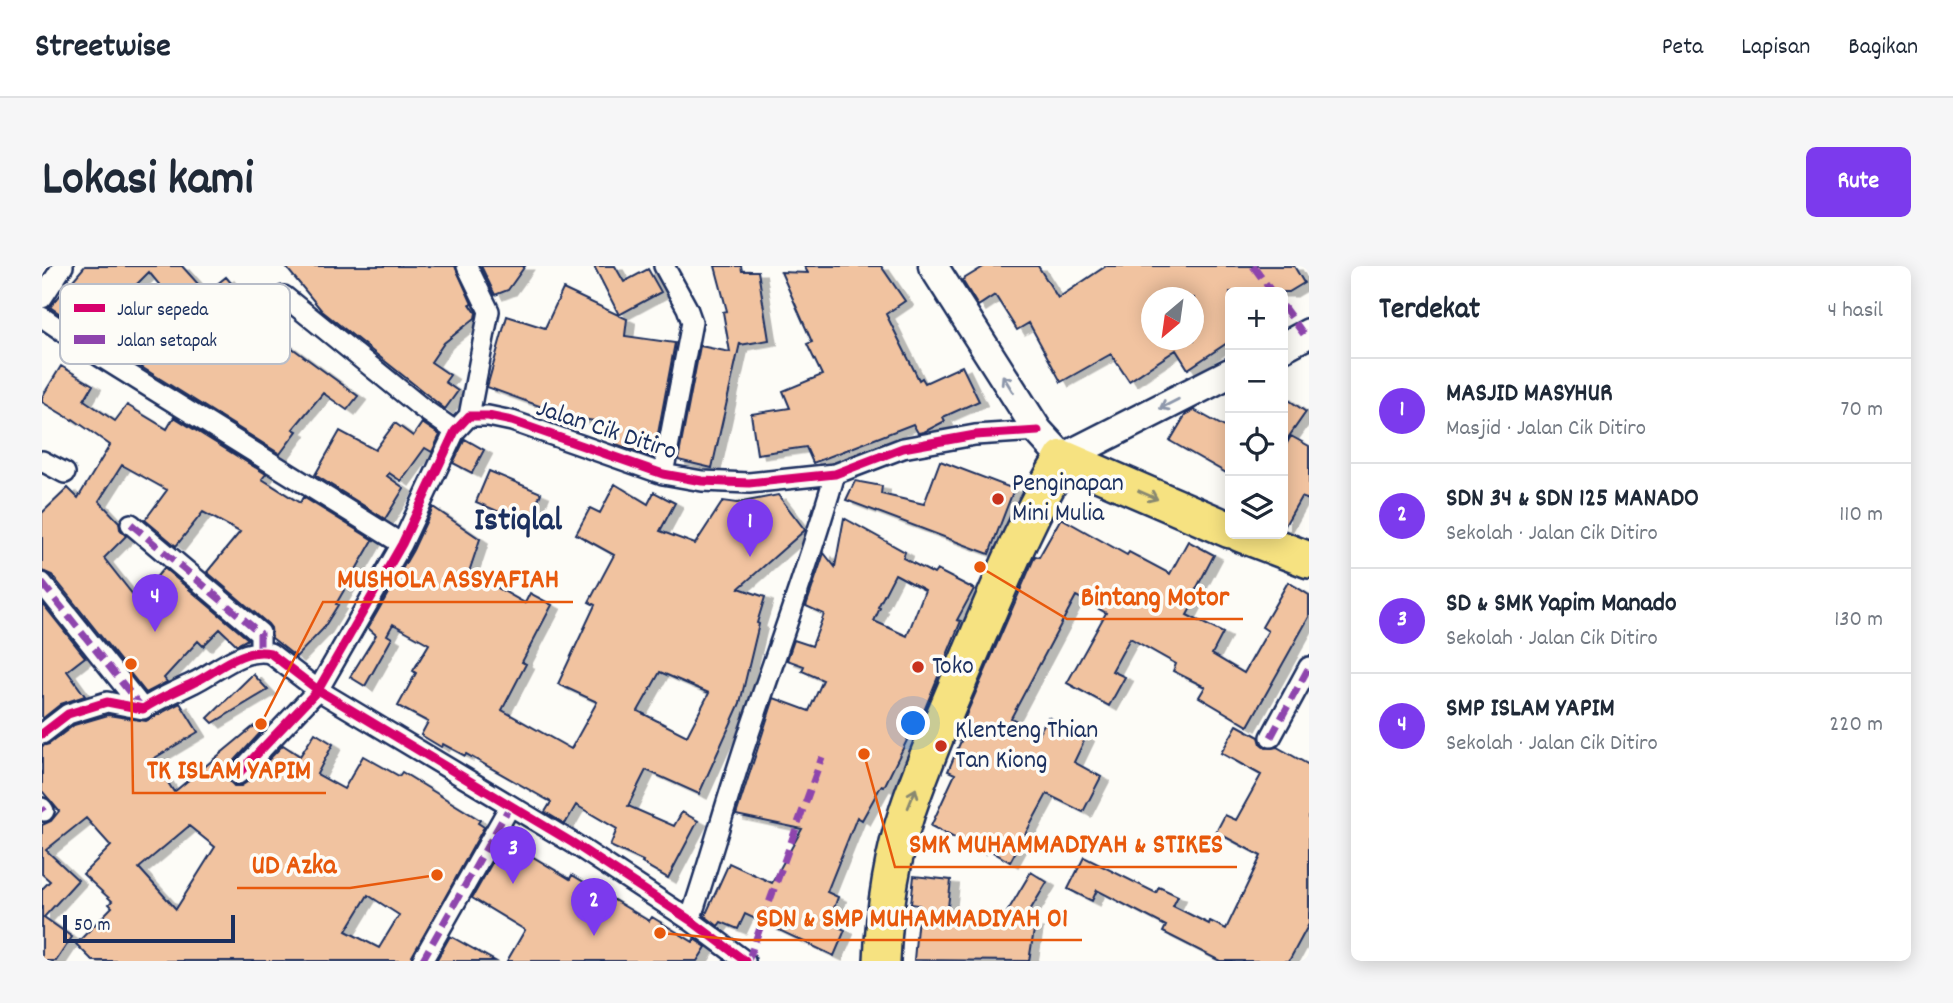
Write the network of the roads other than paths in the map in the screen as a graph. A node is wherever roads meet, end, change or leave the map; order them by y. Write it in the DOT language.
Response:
graph roads {
  1 [pos="63,266"];
  2 [pos="467,266"];
  3 [pos="664,266"];
  4 [pos="933,266"];
  5 [pos="42,298"];
  6 [pos="290,300"];
  7 [pos="42,317"];
  8 [pos="60,329"];
  9 [pos="1309,333"];
  10 [pos="1288,344"];
  11 [pos="112,364"];
  12 [pos="1225,376"];
  13 [pos="469,416"];
  14 [pos="455,431"];
  15 [pos="1038,431"];
  16 [pos="1063,458"];
  17 [pos="42,461"];
  18 [pos="65,473"];
  19 [pos="663,474"];
  20 [pos="835,474"];
  21 [pos="131,524"];
  22 [pos="1225,528"];
  23 [pos="1254,539"];
  24 [pos="402,544"];
  25 [pos="1309,560"];
  26 [pos="42,583"];
  27 [pos="260,651"];
  28 [pos="1309,667"];
  29 [pos="318,690"];
  30 [pos="143,709"];
  31 [pos="42,734"];
  32 [pos="1270,737"];
  33 [pos="238,774"];
  34 [pos="510,806"];
  35 [pos="690,920"];
  36 [pos="422,961"];
  37 [pos="745,961"];
  38 [pos="882,961"];
  1 -- 5 [label="street"];
  2 -- 13 [label="street"];
  3 -- 19 [label="street"];
  15 -- 4 [label="street, one-way"];
  6 -- 14 [label="street"];
  7 -- 8 [label="street"];
  9 -- 10 [label="street"];
  11 -- 24 [label="street"];
  12 -- 16 [label="street, one-way"];
  13 -- 14 [label="street"];
  13 -- 19 [label="street, Jalan Cik Ditiro"];
  14 -- 24 [label="street"];
  15 -- 16 [label="street"];
  15 -- 20 [label="street, Jalan Cik Ditiro"];
  16 -- 22 [label="highway, one-way"];
  38 -- 16 [label="highway, one-way"];
  17 -- 18 [label="street"];
  19 -- 20 [label="street, Jalan Cik Ditiro"];
  20 -- 35 [label="street"];
  21 -- 27 [label="street"];
  23 -- 25 [label="highway"];
  24 -- 29 [label="street"];
  26 -- 30 [label="street"];
  27 -- 29 [label="street"];
  27 -- 30 [label="street"];
  28 -- 32 [label="street"];
  29 -- 33 [label="street"];
  29 -- 34 [label="street"];
  30 -- 31 [label="street"];
  34 -- 35 [label="street"];
  34 -- 36 [label="street"];
  35 -- 37 [label="street"];
}
